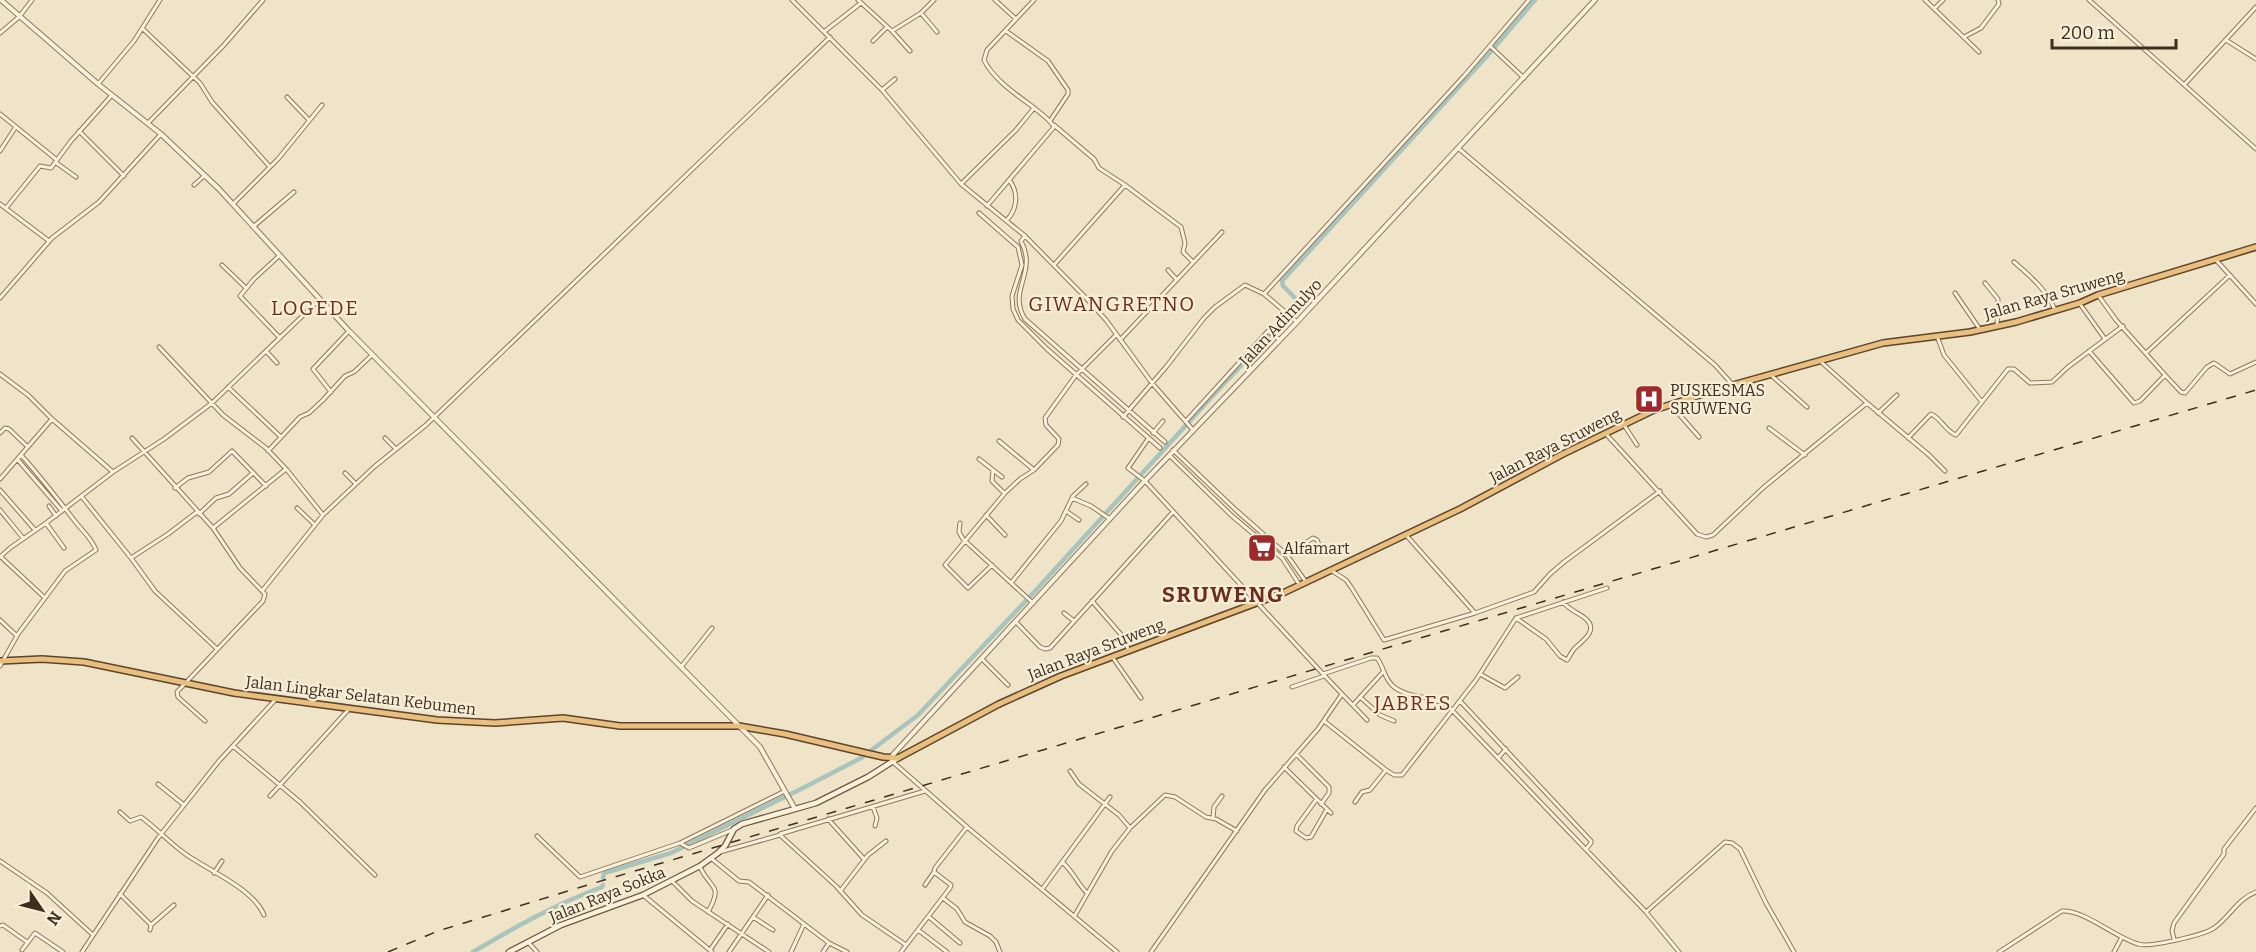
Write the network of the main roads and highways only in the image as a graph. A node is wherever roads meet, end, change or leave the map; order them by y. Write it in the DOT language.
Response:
graph roads {
  1 [pos="2256,247"];
  2 [pos="1,662"];
  3 [pos="894,759"];
  4 [pos="509,952"];
  1 -- 3 [label="highway, Jalan Raya Sruweng"];
  2 -- 3 [label="highway, Jalan Lingkar Selatan Kebumen"];
  3 -- 4 [label="main road, Jalan Raya Sokka"];
}
